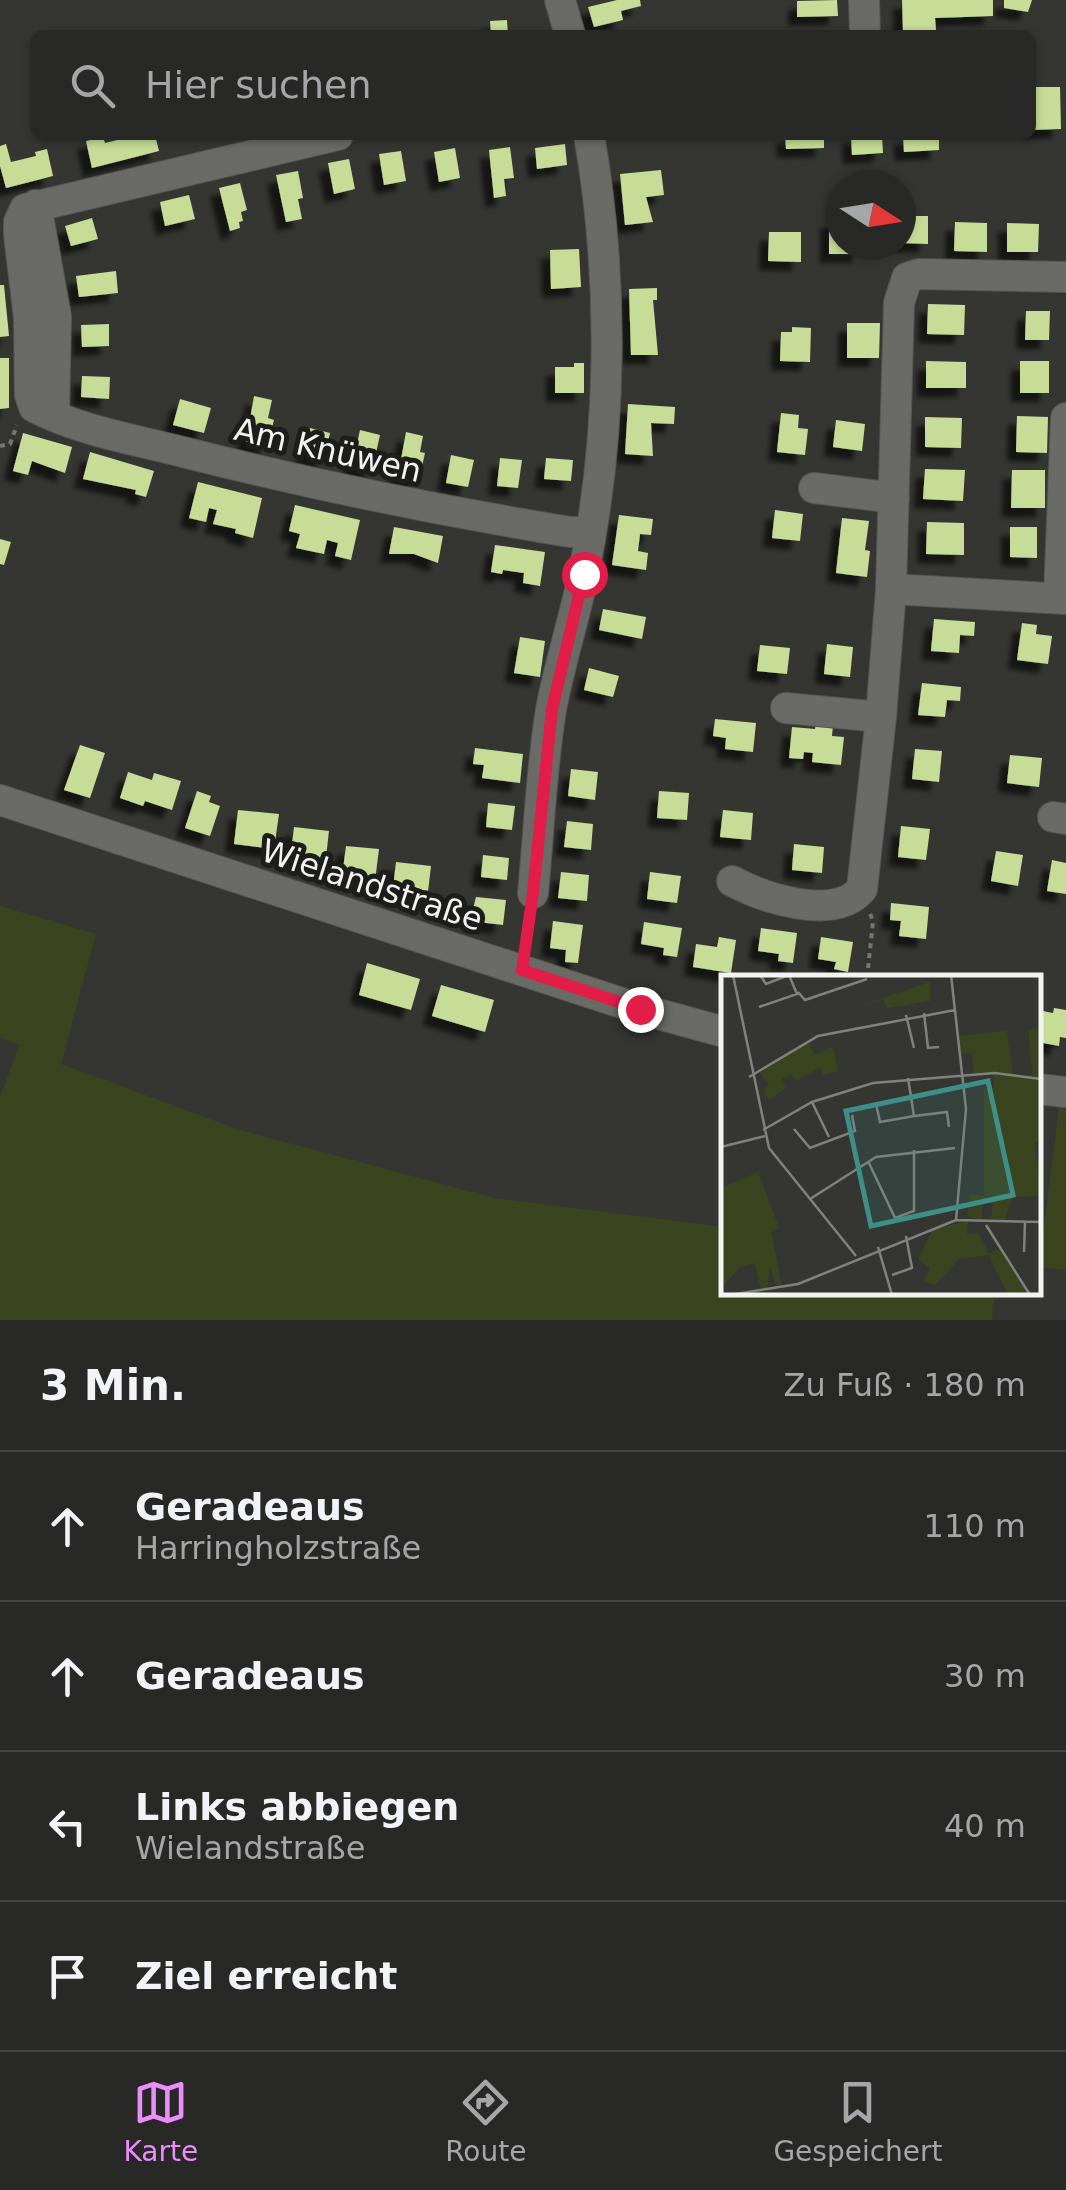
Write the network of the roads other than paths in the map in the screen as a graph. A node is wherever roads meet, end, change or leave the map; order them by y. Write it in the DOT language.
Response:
graph roads {
  1 [pos="560,0"];
  2 [pos="864,0"];
  3 [pos="569,30"];
  4 [pos="865,30"];
  5 [pos="316,140"];
  6 [pos="589,140"];
  7 [pos="1066,277"];
  8 [pos="1066,418"];
  9 [pos="814,488"];
  10 [pos="894,498"];
  11 [pos="590,532"];
  12 [pos="890,589"];
  13 [pos="1063,599"];
  14 [pos="786,708"];
  15 [pos="881,717"];
  16 [pos="0,800"];
  17 [pos="732,880"];
  18 [pos="533,893"];
  19 [pos="721,1031"];
  20 [pos="1041,1089"];
  21 [pos="1066,1092"];
  1 -- 3 [label="street"];
  2 -- 4 [label="street"];
  5 -- 11 [label="street, Am Knüwen"];
  6 -- 11 [label="street"];
  7 -- 10 [label="street"];
  8 -- 13 [label="street"];
  9 -- 10 [label="street"];
  10 -- 12 [label="street"];
  11 -- 18 [label="street"];
  12 -- 13 [label="street"];
  12 -- 15 [label="street"];
  14 -- 15 [label="street"];
  15 -- 17 [label="street"];
  16 -- 19 [label="street, Wielandstraße"];
  20 -- 21 [label="street"];
}
